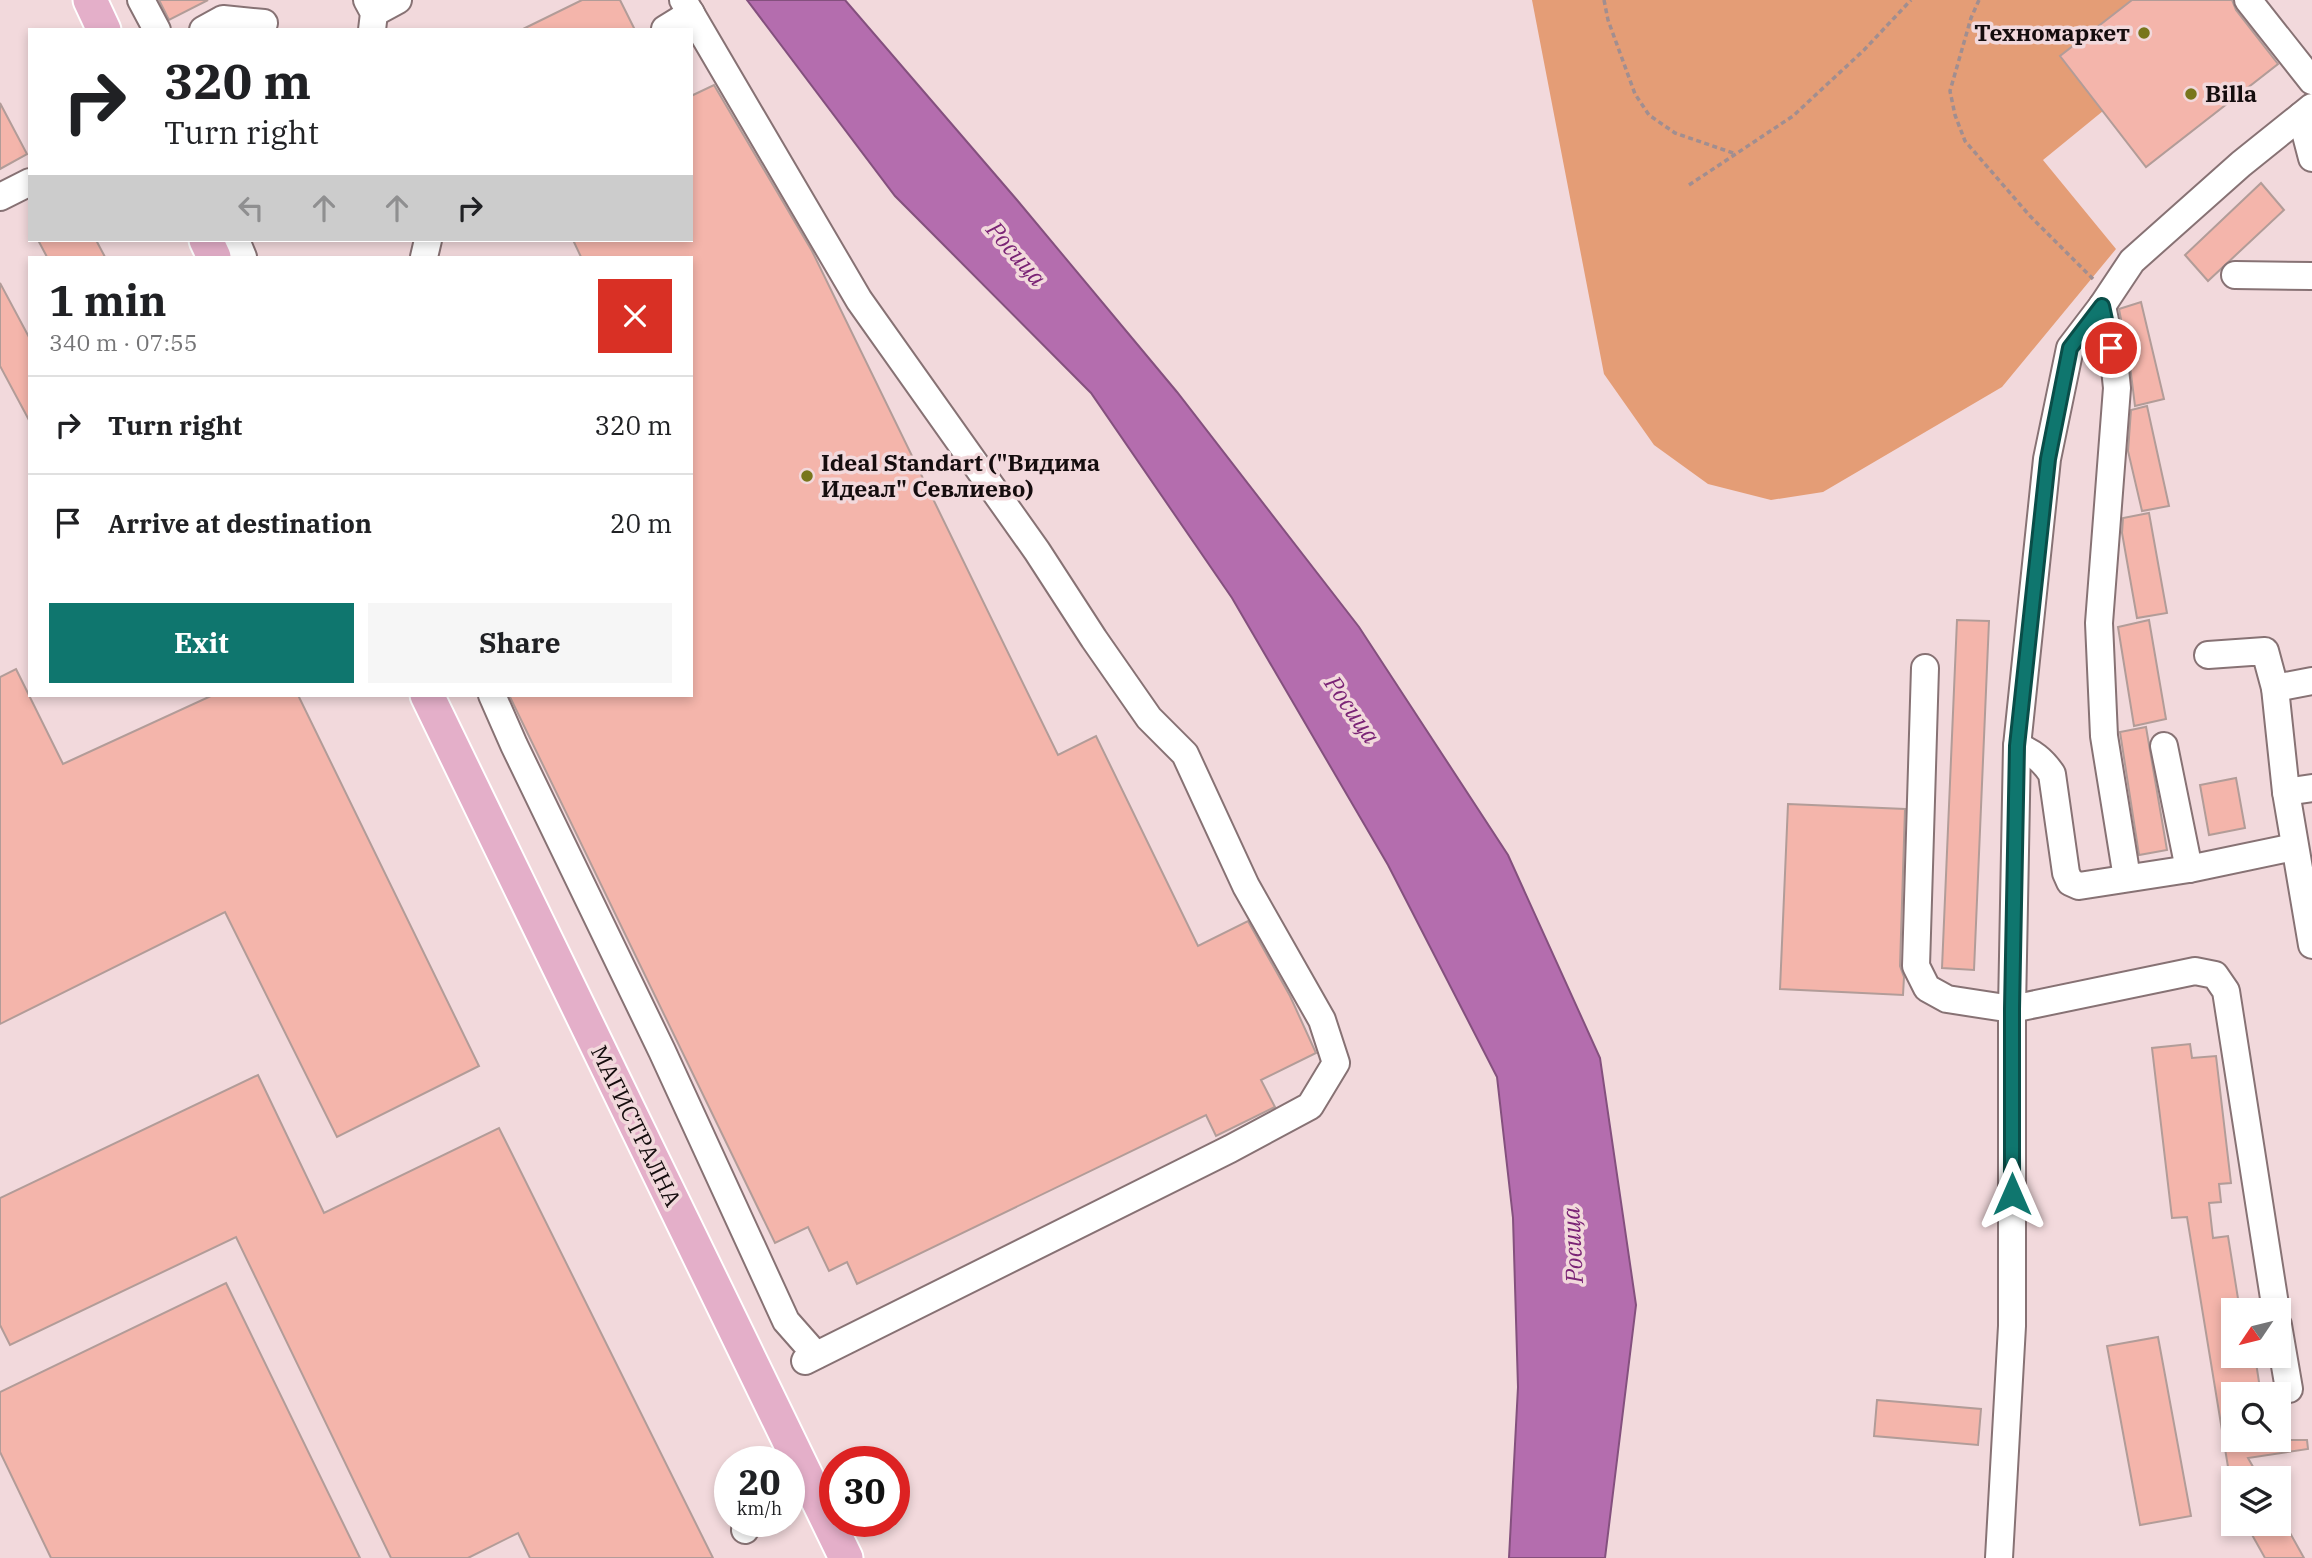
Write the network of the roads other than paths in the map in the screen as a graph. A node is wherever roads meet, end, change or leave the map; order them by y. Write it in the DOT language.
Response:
graph roads {
  1 [pos="90,0"];
  2 [pos="141,0"];
  3 [pos="398,0"];
  4 [pos="2249,0"];
  5 [pos="687,7"];
  6 [pos="371,14"];
  7 [pos="214,16"];
  8 [pos="264,17"];
  9 [pos="103,28"];
  10 [pos="156,28"];
  11 [pos="666,28"];
  12 [pos="2312,81"];
  13 [pos="2306,112"];
  14 [pos="2312,158"];
  15 [pos="28,183"];
  16 [pos="0,197"];
  17 [pos="2235,275"];
  18 [pos="2312,276"];
  19 [pos="2106,301"];
  20 [pos="2208,655"];
  21 [pos="1925,668"];
  22 [pos="2312,681"];
  23 [pos="2275,688"];
  24 [pos="427,697"];
  25 [pos="493,697"];
  26 [pos="2017,746"];
  27 [pos="2164,746"];
  28 [pos="2312,788"];
  29 [pos="2286,792"];
  30 [pos="2294,847"];
  31 [pos="2189,869"];
  32 [pos="2127,878"];
  33 [pos="2312,945"];
  34 [pos="2012,1009"];
  35 [pos="2274,1298"];
  36 [pos="784,1446"];
  37 [pos="805,1485"];
  38 [pos="846,1558"];
  39 [pos="1999,1558"];
  1 -- 9 [label="main road"];
  2 -- 10 [label="street"];
  3 -- 6 [label="street"];
  4 -- 12 [label="street"];
  5 -- 11 [label="street"];
  5 -- 25 [label="street"];
  7 -- 8 [label="street"];
  13 -- 14 [label="street"];
  13 -- 19 [label="street"];
  15 -- 16 [label="street"];
  17 -- 18 [label="street"];
  19 -- 26 [label="street"];
  19 -- 32 [label="street"];
  20 -- 23 [label="street"];
  21 -- 34 [label="street"];
  22 -- 23 [label="street"];
  23 -- 29 [label="street"];
  24 -- 36 [label="main road, МАГИСТРАЛНА"];
  26 -- 32 [label="street"];
  26 -- 34 [label="street"];
  27 -- 31 [label="street"];
  28 -- 29 [label="street"];
  29 -- 30 [label="street"];
  30 -- 31 [label="street"];
  30 -- 33 [label="street"];
  31 -- 32 [label="street"];
  34 -- 35 [label="street"];
  34 -- 39 [label="street"];
  37 -- 38 [label="main road, МАГИСТРАЛНА"];
}
